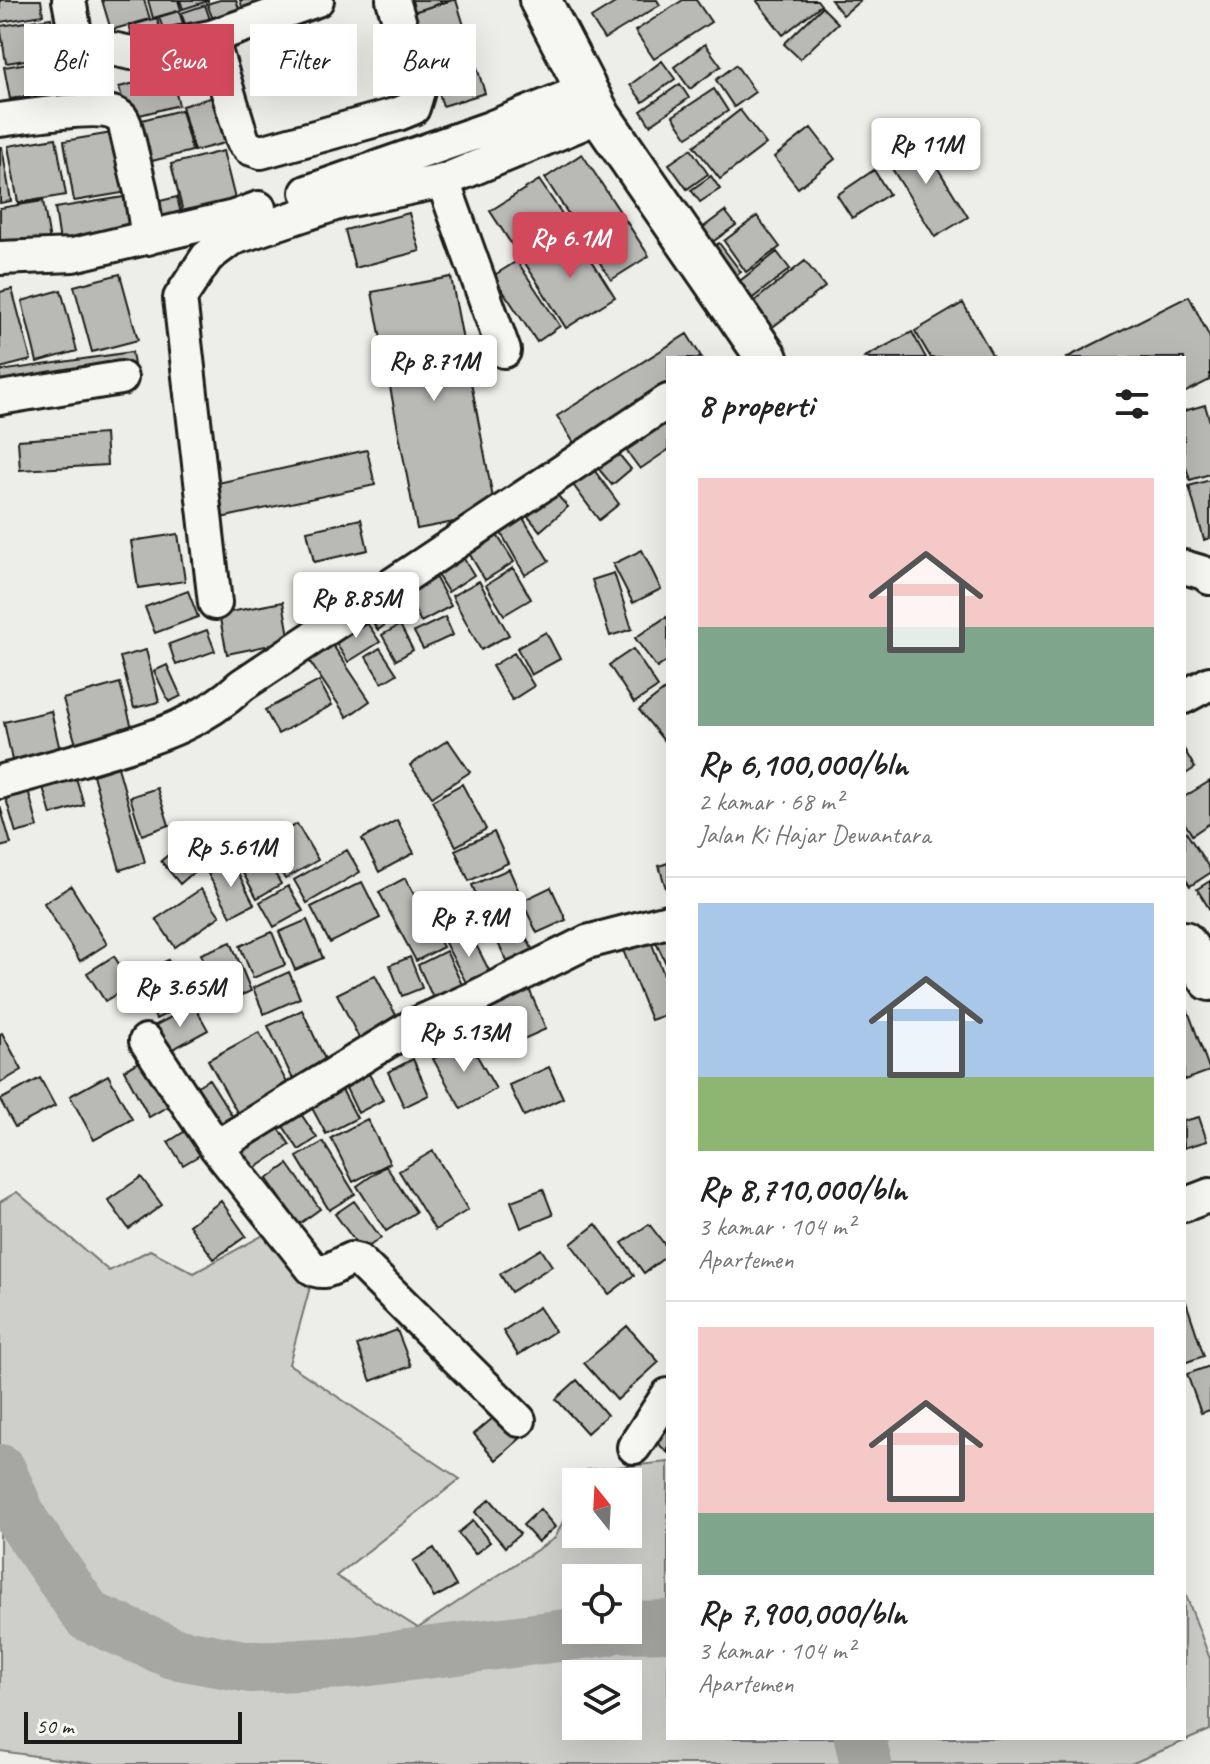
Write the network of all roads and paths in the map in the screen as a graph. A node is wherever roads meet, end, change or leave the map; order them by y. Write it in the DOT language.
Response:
graph roads {
  1 [pos="69,0"];
  2 [pos="317,0"];
  3 [pos="393,0"];
  4 [pos="540,0"];
  5 [pos="234,29"];
  6 [pos="130,53"];
  7 [pos="229,96"];
  8 [pos="593,103"];
  9 [pos="0,120"];
  10 [pos="443,181"];
  11 [pos="148,238"];
  12 [pos="0,258"];
  13 [pos="504,351"];
  14 [pos="752,353"];
  15 [pos="121,378"];
  16 [pos="0,398"];
  17 [pos="666,402"];
  18 [pos="1186,568"];
  19 [pos="1210,578"];
  20 [pos="215,603"];
  21 [pos="1210,683"];
  22 [pos="1186,696"];
  23 [pos="0,782"];
  24 [pos="666,922"];
  25 [pos="146,1041"];
  26 [pos="216,1147"];
  27 [pos="1210,1195"];
  28 [pos="1186,1204"];
  29 [pos="666,1398"];
  30 [pos="519,1420"];
  31 [pos="634,1447"];
  1 -- 6 [label="street"];
  2 -- 5 [label="street"];
  3 -- 7 [label="street"];
  4 -- 8 [label="main road"];
  8 -- 10 [label="street"];
  8 -- 11 [label="street"];
  8 -- 14 [label="main road"];
  9 -- 11 [label="street"];
  10 -- 13 [label="street"];
  10 -- 20 [label="street"];
  11 -- 12 [label="street"];
  15 -- 16 [label="street"];
  17 -- 23 [label="street"];
  18 -- 19 [label="street"];
  21 -- 22 [label="street"];
  24 -- 26 [label="street"];
  25 -- 26 [label="street"];
  26 -- 30 [label="street"];
  27 -- 28 [label="street"];
  29 -- 31 [label="street"];
}
